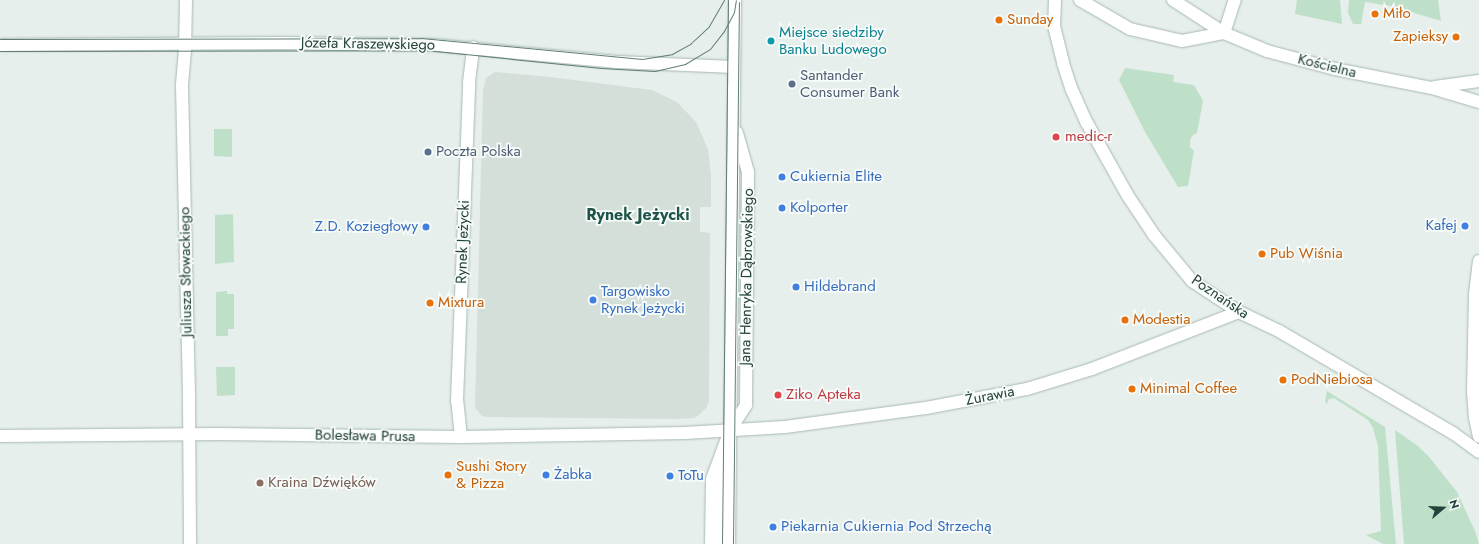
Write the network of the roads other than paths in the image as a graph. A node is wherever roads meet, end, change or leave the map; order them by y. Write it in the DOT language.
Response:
graph roads {
  1 [pos="186,0"];
  2 [pos="735,0"];
  3 [pos="1055,0"];
  4 [pos="1080,0"];
  5 [pos="1173,0"];
  6 [pos="1236,0"];
  7 [pos="1224,34"];
  8 [pos="186,44"];
  9 [pos="0,45"];
  10 [pos="473,47"];
  11 [pos="734,67"];
  12 [pos="1479,81"];
  13 [pos="1432,88"];
  14 [pos="1479,102"];
  15 [pos="1479,261"];
  16 [pos="1239,312"];
  17 [pos="730,430"];
  18 [pos="189,434"];
  19 [pos="0,436"];
  20 [pos="461,436"];
  21 [pos="1479,437"];
  22 [pos="1479,452"];
  23 [pos="190,544"];
  24 [pos="711,544"];
  25 [pos="722,544"];
  26 [pos="729,544"];
  1 -- 8 [label="street, Juliusza Słowackiego"];
  2 -- 11 [label="street, Jana Henryka Dąbrowskiego"];
  3 -- 16 [label="street, Poznańska"];
  4 -- 7 [label="street"];
  5 -- 7 [label="street, Kościelna"];
  6 -- 7 [label="street"];
  7 -- 13 [label="street, Kościelna"];
  8 -- 9 [label="street, Józefa Kraszewskiego"];
  8 -- 10 [label="street, Józefa Kraszewskiego"];
  8 -- 18 [label="street, Juliusza Słowackiego"];
  10 -- 11 [label="street, Józefa Kraszewskiego"];
  10 -- 20 [label="street, Rynek Jeżycki"];
  11 -- 17 [label="street, Jana Henryka Dąbrowskiego"];
  12 -- 13 [label="street, Kościelna"];
  13 -- 14 [label="street, Kościelna"];
  15 -- 21 [label="street"];
  16 -- 17 [label="street, Żurawia"];
  16 -- 22 [label="street, Poznańska"];
  17 -- 20 [label="street, Bolesława Prusa"];
  17 -- 24 [label="street, Jana Henryka Dąbrowskiego"];
  17 -- 25 [label="street"];
  17 -- 26 [label="street, Jana Henryka Dąbrowskiego"];
  18 -- 19 [label="street, Bolesława Prusa"];
  18 -- 20 [label="street, Bolesława Prusa"];
  18 -- 23 [label="street, Juliusza Słowackiego"];
}
